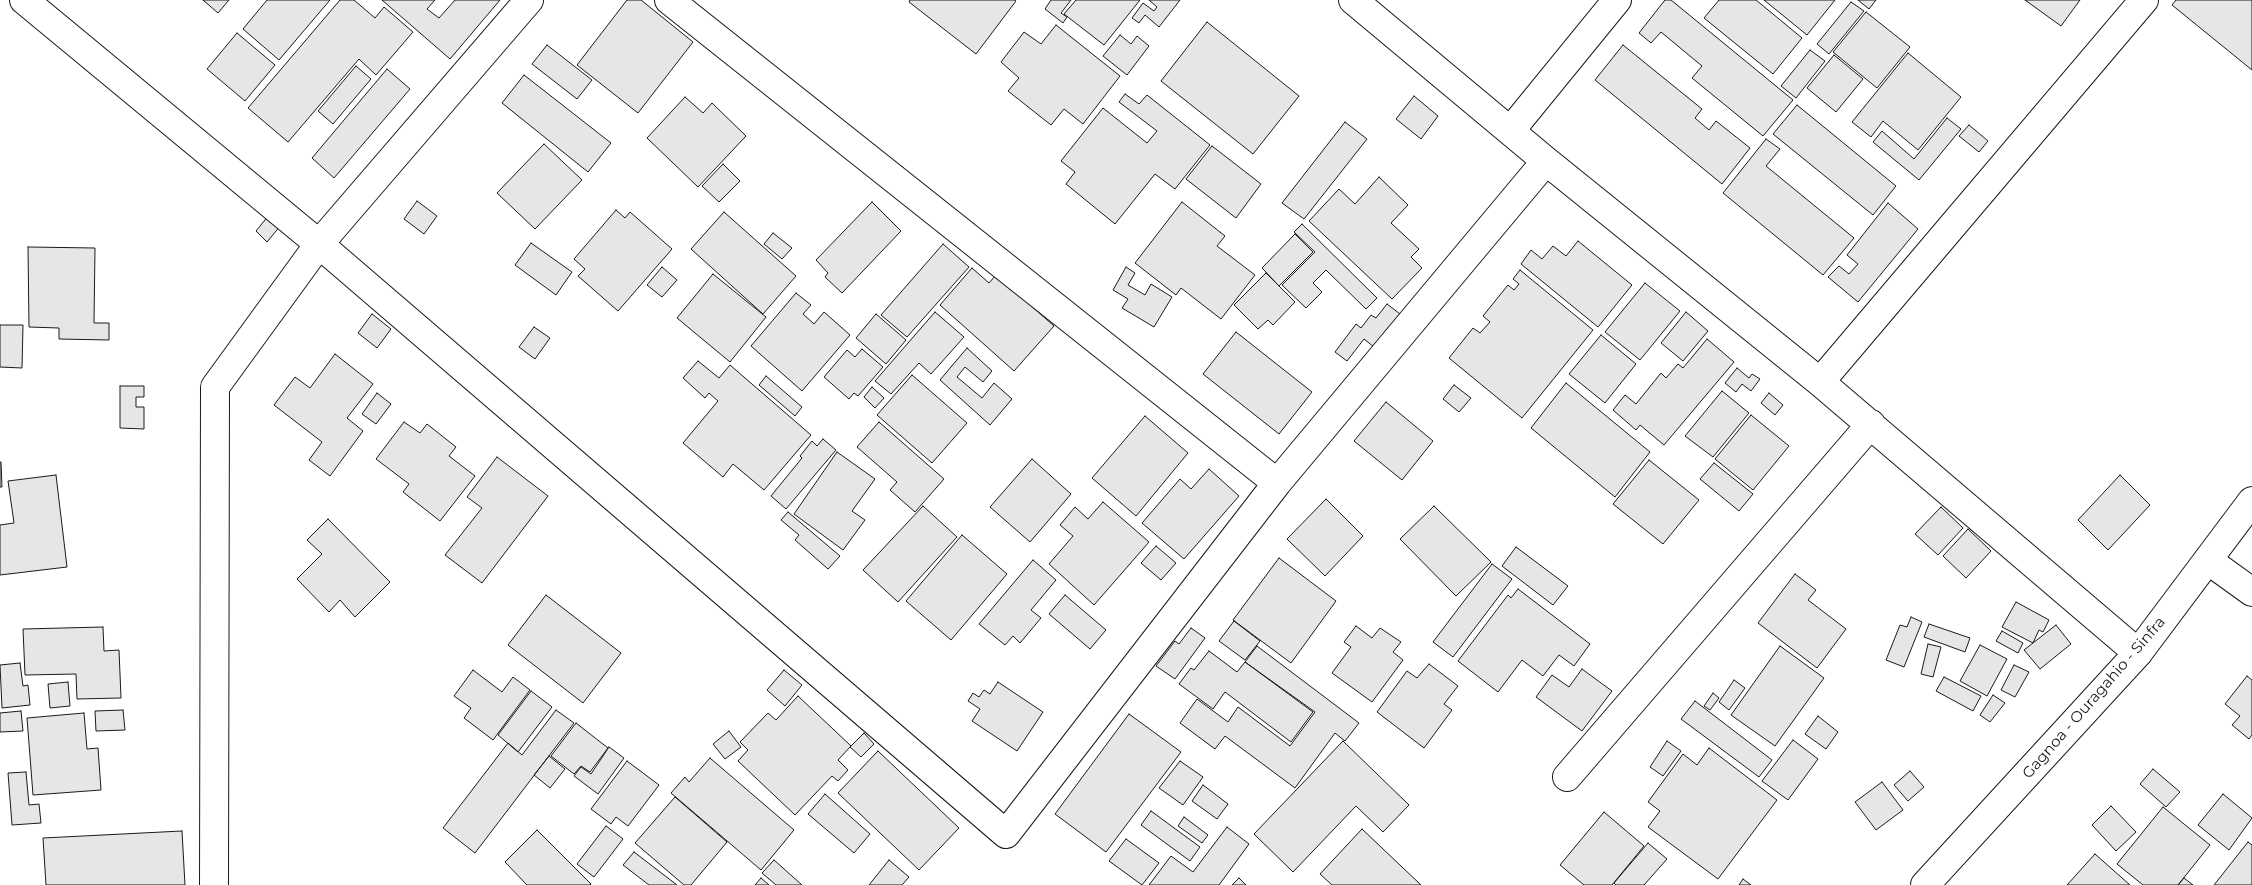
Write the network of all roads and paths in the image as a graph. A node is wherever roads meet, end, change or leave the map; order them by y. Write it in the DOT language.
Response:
graph roads {
  1 [pos="24,0"];
  2 [pos="528,0"];
  3 [pos="669,0"];
  4 [pos="1353,0"];
  5 [pos="1617,0"];
  6 [pos="2144,0"];
  7 [pos="1511,130"];
  8 [pos="1546,161"];
  9 [pos="319,244"];
  10 [pos="1820,382"];
  11 [pos="1871,424"];
  12 [pos="1277,483"];
  13 [pos="2252,501"];
  14 [pos="2209,561"];
  15 [pos="2252,592"];
  16 [pos="2138,652"];
  17 [pos="1567,777"];
  18 [pos="1928,884"];
  19 [pos="214,885"];
  1 -- 9 [label="street"];
  2 -- 9 [label="street"];
  3 -- 12 [label="street"];
  4 -- 7 [label="street"];
  5 -- 7 [label="street"];
  6 -- 10 [label="street"];
  7 -- 8 [label="street"];
  8 -- 10 [label="street"];
  8 -- 12 [label="street"];
  9 -- 12 [label="street"];
  9 -- 19 [label="street"];
  10 -- 11 [label="street"];
  11 -- 16 [label="street"];
  11 -- 17 [label="street"];
  13 -- 14 [label="street, Gagnoa - Ouragahio - Sinfra"];
  14 -- 15 [label="street"];
  14 -- 16 [label="street, Gagnoa - Ouragahio - Sinfra"];
  16 -- 18 [label="street, Gagnoa - Ouragahio - Sinfra"];
}
